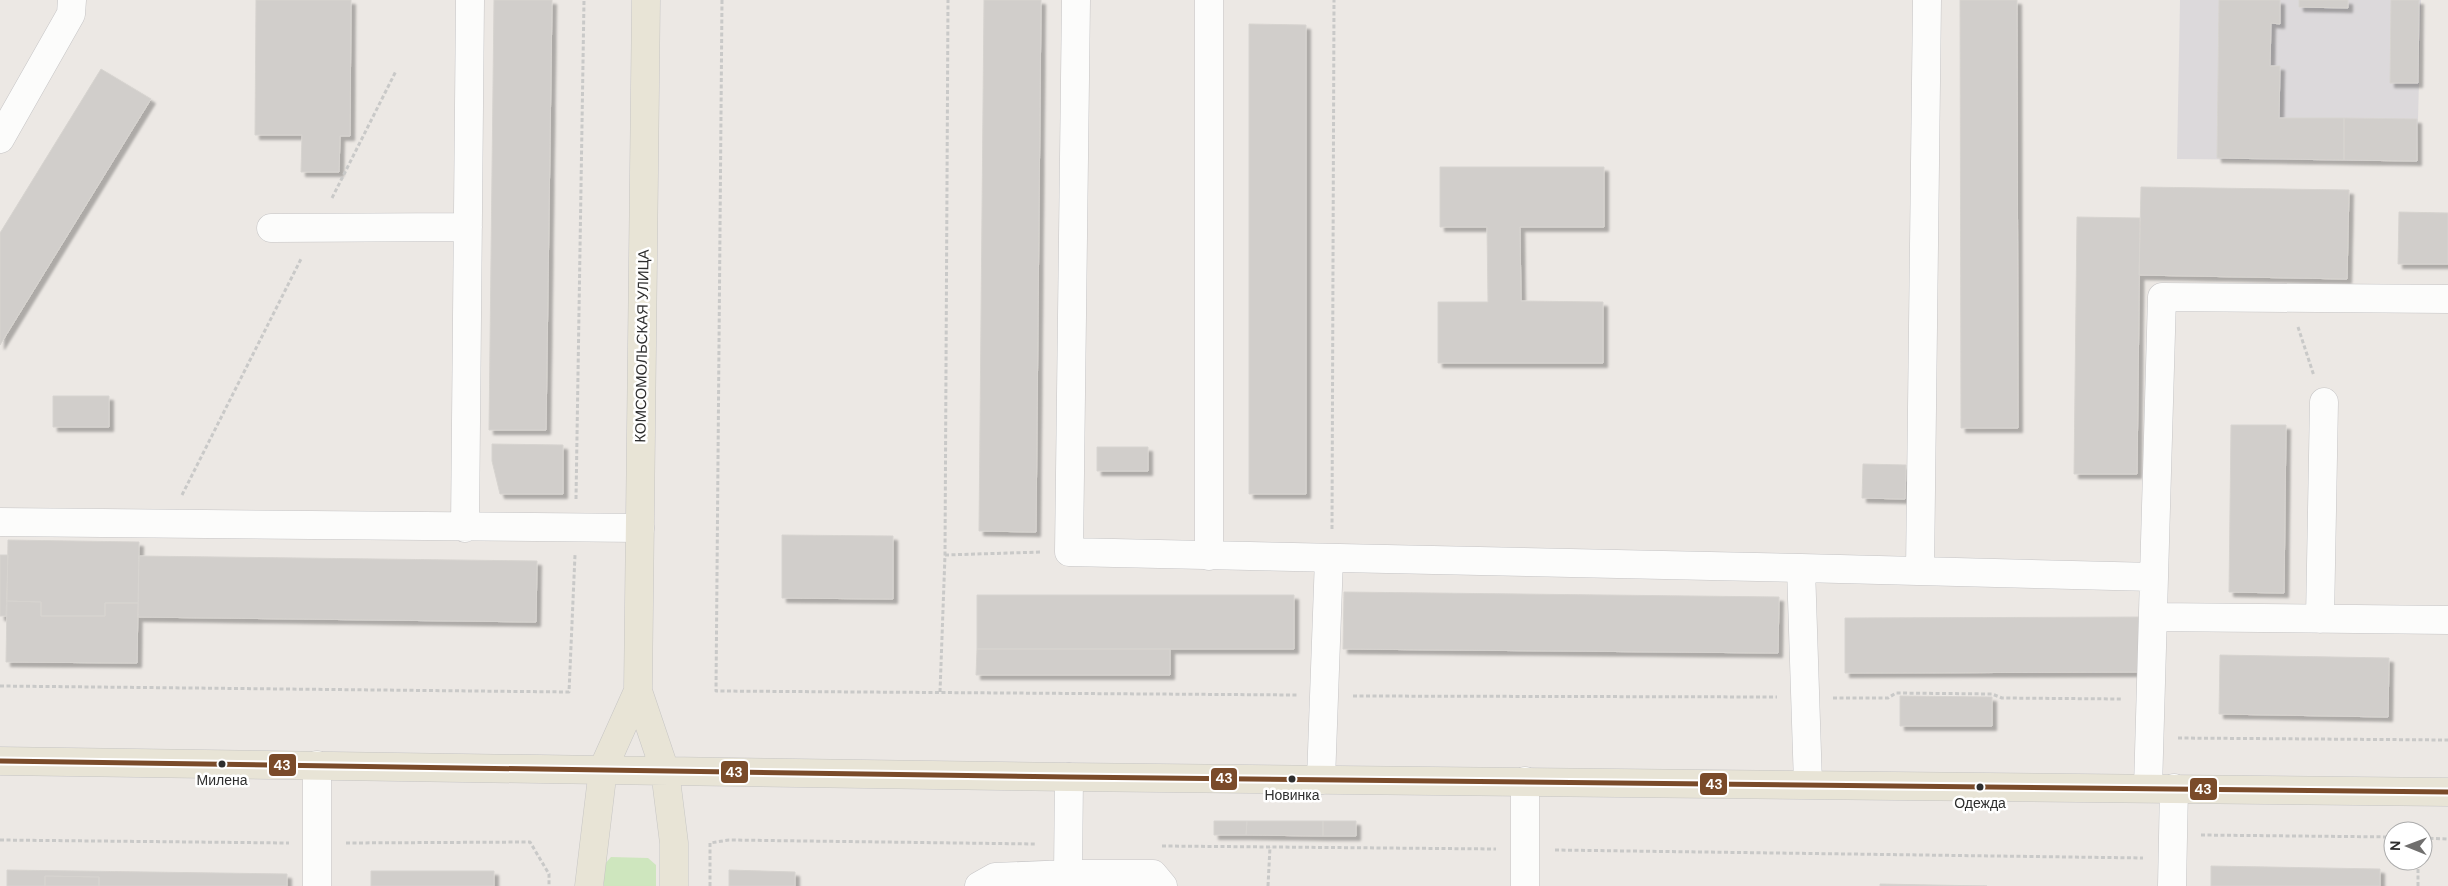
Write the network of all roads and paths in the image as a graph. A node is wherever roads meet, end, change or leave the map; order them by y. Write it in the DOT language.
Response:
graph roads {
  1 [pos="72,0"];
  2 [pos="470,0"];
  3 [pos="584,0"];
  4 [pos="646,0"];
  5 [pos="722,0"];
  6 [pos="948,0"];
  7 [pos="1076,0"];
  8 [pos="1209,0"];
  9 [pos="1334,0"];
  10 [pos="1927,0"];
  11 [pos="396,71"];
  12 [pos="0,139"];
  13 [pos="468,227"];
  14 [pos="271,228"];
  15 [pos="317,228"];
  16 [pos="2288,298"];
  17 [pos="2448,299"];
  18 [pos="2324,402"];
  19 [pos="0,522"];
  20 [pos="167,524"];
  21 [pos="465,528"];
  22 [pos="640,528"];
  23 [pos="576,529"];
  24 [pos="1331,548"];
  25 [pos="1069,552"];
  26 [pos="945,555"];
  27 [pos="1209,556"];
  28 [pos="1801,568"];
  29 [pos="1920,572"];
  30 [pos="2154,577"];
  31 [pos="2153,617"];
  32 [pos="2320,618"];
  33 [pos="2448,620"];
  34 [pos="0,686"];
  35 [pos="638,691"];
  36 [pos="940,692"];
  37 [pos="1324,696"];
  38 [pos="1806,697"];
  39 [pos="2150,699"];
  40 [pos="2150,738"];
  41 [pos="2448,740"];
  42 [pos="0,761"];
  43 [pos="317,765"];
  44 [pos="603,769"];
  45 [pos="664,771"];
  46 [pos="1069,777"];
  47 [pos="1321,780"];
  48 [pos="1525,781"];
  49 [pos="1808,784"];
  50 [pos="2161,788"];
  51 [pos="2448,792"];
  52 [pos="2433,838"];
  53 [pos="2448,838"];
  54 [pos="0,840"];
  55 [pos="316,843"];
  56 [pos="710,843"];
  57 [pos="1270,847"];
  58 [pos="2418,871"];
  59 [pos="1068,874"];
  60 [pos="317,886"];
  61 [pos="549,886"];
  62 [pos="589,886"];
  63 [pos="674,886"];
  64 [pos="710,886"];
  65 [pos="980,886"];
  66 [pos="1163,886"];
  67 [pos="1268,886"];
  68 [pos="1525,886"];
  69 [pos="2172,886"];
  70 [pos="2418,886"];
  1 -- 12 [label="lane"];
  2 -- 13 [label="lane"];
  3 -- 23 [label="path"];
  4 -- 22 [label="main road, КОМСОМОЛЬСКАЯ УЛИЦА"];
  5 -- 36 [label="path"];
  6 -- 26 [label="path"];
  7 -- 25 [label="lane"];
  8 -- 27 [label="lane"];
  9 -- 24 [label="path"];
  10 -- 29 [label="lane"];
  11 -- 15 [label="path"];
  13 -- 15 [label="lane"];
  13 -- 21 [label="lane"];
  14 -- 15 [label="lane"];
  15 -- 20 [label="path"];
  16 -- 17 [label="lane"];
  16 -- 18 [label="path"];
  16 -- 30 [label="lane"];
  18 -- 32 [label="lane"];
  19 -- 20 [label="lane"];
  20 -- 21 [label="lane"];
  21 -- 23 [label="lane"];
  22 -- 23 [label="lane"];
  22 -- 35 [label="main road, КОМСОМОЛЬСКАЯ УЛИЦА"];
  23 -- 34 [label="path"];
  24 -- 27 [label="lane"];
  24 -- 28 [label="lane"];
  24 -- 37 [label="lane"];
  25 -- 26 [label="path"];
  25 -- 27 [label="lane"];
  26 -- 36 [label="path"];
  28 -- 29 [label="lane"];
  28 -- 38 [label="lane"];
  29 -- 30 [label="lane"];
  30 -- 31 [label="lane"];
  31 -- 32 [label="lane"];
  31 -- 39 [label="lane"];
  32 -- 33 [label="lane"];
  35 -- 44 [label="main road, КОМСОМОЛЬСКАЯ УЛИЦА"];
  35 -- 45 [label="main road, КОМСОМОЛЬСКАЯ УЛИЦА"];
  36 -- 37 [label="path"];
  37 -- 38 [label="path"];
  37 -- 47 [label="lane"];
  38 -- 39 [label="path"];
  38 -- 49 [label="lane"];
  39 -- 40 [label="lane"];
  40 -- 41 [label="path"];
  40 -- 50 [label="lane"];
  42 -- 43 [label="main road"];
  43 -- 44 [label="main road"];
  43 -- 55 [label="lane"];
  44 -- 45 [label="main road"];
  44 -- 62 [label="main road, КОМСОМОЛЬСКАЯ УЛИЦА"];
  45 -- 46 [label="main road"];
  45 -- 63 [label="main road, КОМСОМОЛЬСКАЯ УЛИЦА"];
  46 -- 47 [label="main road"];
  46 -- 59 [label="lane"];
  47 -- 48 [label="main road"];
  48 -- 49 [label="main road"];
  48 -- 68 [label="lane"];
  49 -- 50 [label="main road"];
  50 -- 51 [label="main road"];
  50 -- 69 [label="lane"];
  52 -- 53 [label="path"];
  54 -- 55 [label="path"];
  55 -- 60 [label="lane"];
  55 -- 61 [label="path"];
  56 -- 64 [label="path"];
  57 -- 67 [label="path"];
  58 -- 70 [label="path"];
  59 -- 65 [label="lane"];
  59 -- 66 [label="lane"];
}
